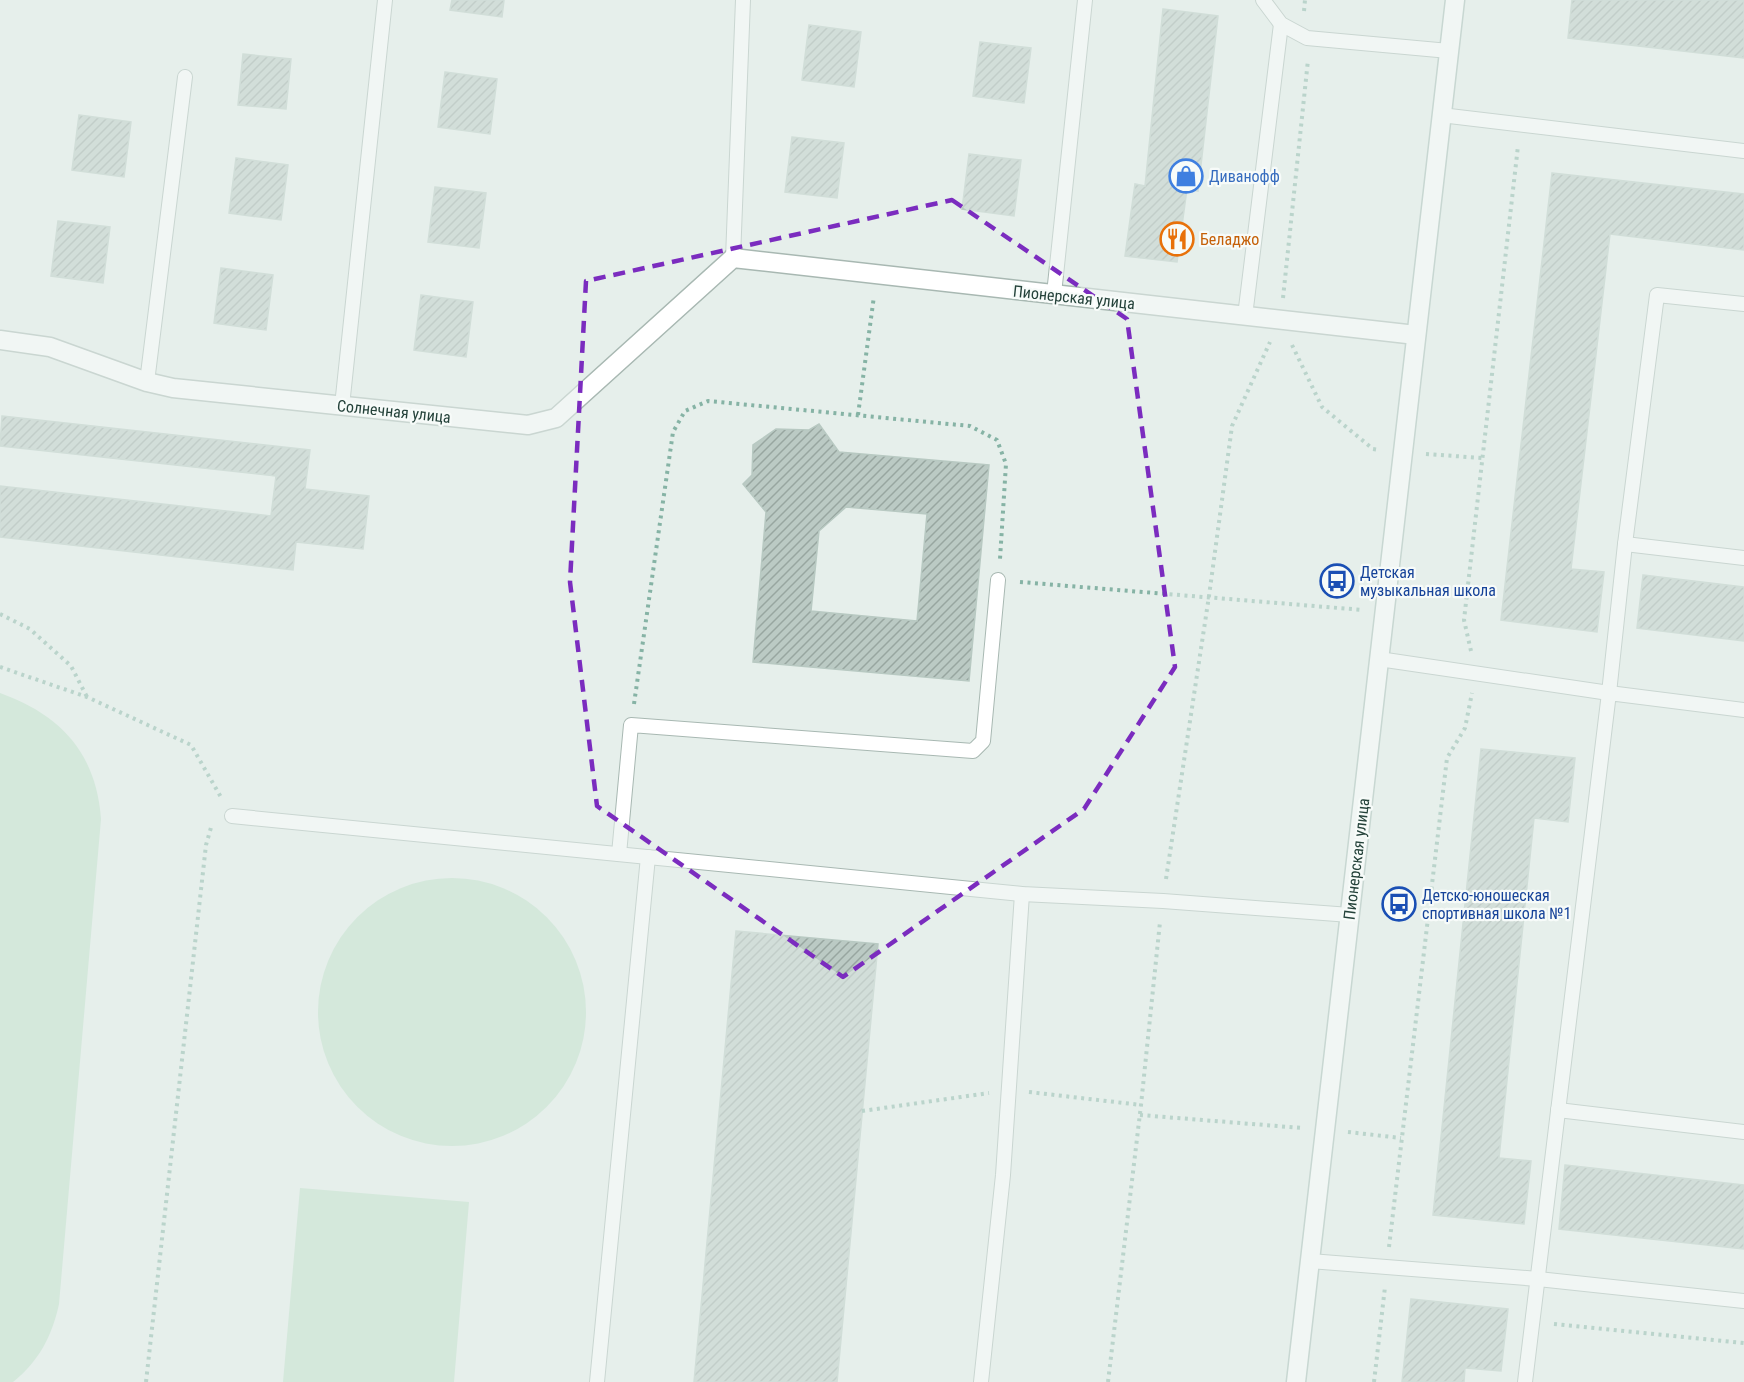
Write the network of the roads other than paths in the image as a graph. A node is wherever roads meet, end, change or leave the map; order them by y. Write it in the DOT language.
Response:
graph roads {
  1 [pos="386,0"];
  2 [pos="743,0"];
  3 [pos="1085,0"];
  4 [pos="1263,0"];
  5 [pos="1455,0"];
  6 [pos="1281,24"];
  7 [pos="1449,51"];
  8 [pos="185,77"];
  9 [pos="1441,115"];
  10 [pos="1744,151"];
  11 [pos="733,258"];
  12 [pos="1054,294"];
  13 [pos="1744,304"];
  14 [pos="1245,316"];
  15 [pos="1416,335"];
  16 [pos="0,340"];
  17 [pos="147,382"];
  18 [pos="342,406"];
  19 [pos="1625,543"];
  20 [pos="1744,558"];
  21 [pos="998,580"];
  22 [pos="1379,659"];
  23 [pos="1609,693"];
  24 [pos="1744,710"];
  25 [pos="232,816"];
  26 [pos="619,855"];
  27 [pos="648,857"];
  28 [pos="1023,894"];
  29 [pos="1350,915"];
  30 [pos="1558,1110"];
  31 [pos="1744,1132"];
  32 [pos="1310,1261"];
  33 [pos="1538,1279"];
  34 [pos="1744,1301"];
  35 [pos="597,1382"];
  36 [pos="981,1382"];
  37 [pos="1296,1382"];
  38 [pos="1525,1382"];
  1 -- 18 [label="lane"];
  2 -- 11 [label="lane"];
  3 -- 12 [label="lane"];
  4 -- 6 [label="lane"];
  5 -- 7 [label="street, Пионерская улица"];
  6 -- 7 [label="lane"];
  6 -- 14 [label="lane"];
  7 -- 9 [label="street, Пионерская улица"];
  8 -- 17 [label="lane"];
  9 -- 10 [label="lane"];
  9 -- 15 [label="street, Пионерская улица"];
  11 -- 12 [label="street, Пионерская улица"];
  11 -- 18 [label="street, Солнечная улица"];
  12 -- 14 [label="street, Пионерская улица"];
  13 -- 19 [label="lane"];
  14 -- 15 [label="street, Пионерская улица"];
  15 -- 22 [label="street, Пионерская улица"];
  16 -- 17 [label="street, Солнечная улица"];
  17 -- 18 [label="street, Солнечная улица"];
  19 -- 20 [label="lane"];
  19 -- 23 [label="lane"];
  21 -- 26 [label="lane"];
  22 -- 23 [label="lane"];
  22 -- 29 [label="street, Пионерская улица"];
  23 -- 24 [label="lane"];
  23 -- 30 [label="lane"];
  25 -- 26 [label="lane"];
  26 -- 27 [label="lane"];
  27 -- 28 [label="lane"];
  27 -- 35 [label="lane"];
  28 -- 29 [label="lane"];
  28 -- 36 [label="lane"];
  29 -- 32 [label="street, Пионерская улица"];
  30 -- 31 [label="lane"];
  30 -- 33 [label="lane"];
  32 -- 33 [label="lane"];
  32 -- 37 [label="street, Пионерская улица"];
  33 -- 34 [label="lane"];
  33 -- 38 [label="lane"];
}
